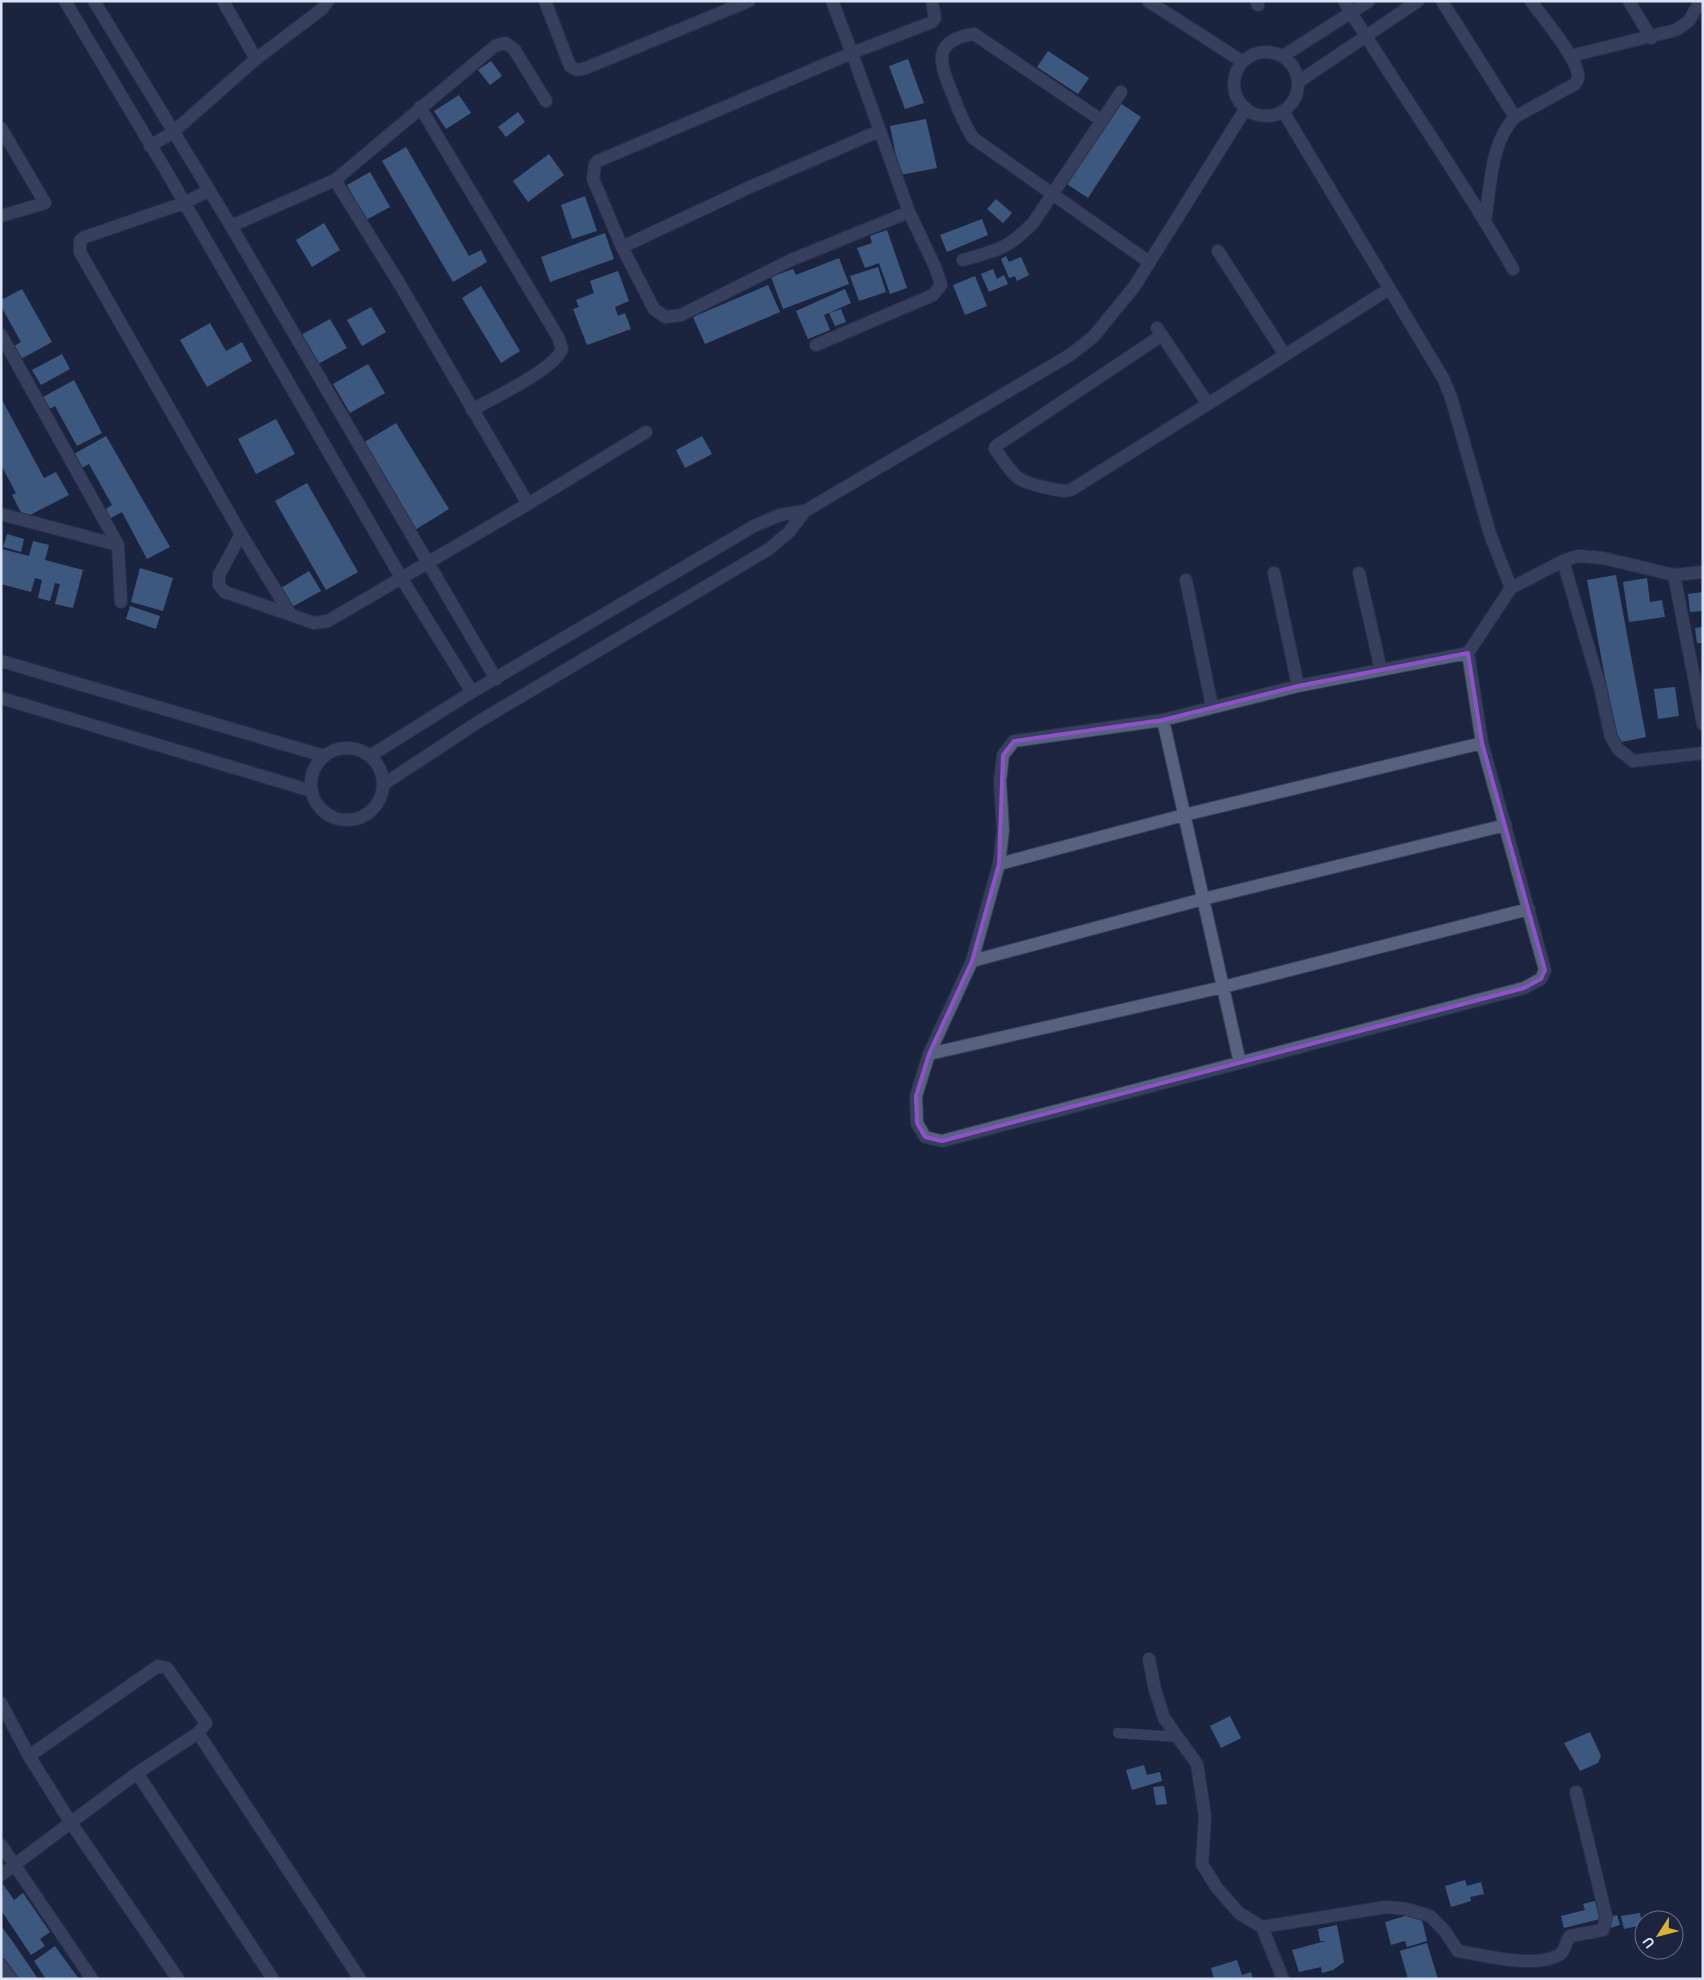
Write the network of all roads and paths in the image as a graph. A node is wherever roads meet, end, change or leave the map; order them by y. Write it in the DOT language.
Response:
graph roads {
  1 [pos="65,1"];
  2 [pos="94,1"];
  3 [pos="223,1"];
  4 [pos="328,1"];
  5 [pos="545,1"];
  6 [pos="749,1"];
  7 [pos="832,1"];
  8 [pos="932,1"];
  9 [pos="1148,1"];
  10 [pos="1344,1"];
  11 [pos="1369,1"];
  12 [pos="1418,1"];
  13 [pos="1442,1"];
  14 [pos="1531,1"];
  15 [pos="1628,1"];
  16 [pos="1700,1"];
  17 [pos="1351,13"];
  18 [pos="1364,37"];
  19 [pos="1651,38"];
  20 [pos="852,53"];
  21 [pos="1283,56"];
  22 [pos="1570,56"];
  23 [pos="256,59"];
  24 [pos="1243,62"];
  25 [pos="1298,82"];
  26 [pos="1121,92"];
  27 [pos="546,101"];
  28 [pos="420,107"];
  29 [pos="1246,108"];
  30 [pos="1283,111"];
  31 [pos="1515,117"];
  32 [pos="1101,120"];
  33 [pos="1,128"];
  34 [pos="879,131"];
  35 [pos="172,133"];
  36 [pos="150,146"];
  37 [pos="335,180"];
  38 [pos="208,191"];
  39 [pos="1052,193"];
  40 [pos="184,203"];
  41 [pos="909,212"];
  42 [pos="1,216"];
  43 [pos="1485,220"];
  44 [pos="230,226"];
  45 [pos="622,247"];
  46 [pos="1218,251"];
  47 [pos="963,260"];
  48 [pos="1149,262"];
  49 [pos="1513,269"];
  50 [pos="1390,289"];
  51 [pos="1,335"];
  52 [pos="816,345"];
  53 [pos="1285,356"];
  54 [pos="1208,404"];
  55 [pos="472,410"];
  56 [pos="646,432"];
  57 [pos="528,504"];
  58 [pos="805,511"];
  59 [pos="1,514"];
  60 [pos="241,534"];
  61 [pos="118,544"];
  62 [pos="1563,561"];
  63 [pos="427,565"];
  64 [pos="1703,572"];
  65 [pos="1274,573"];
  66 [pos="1359,573"];
  67 [pos="1674,575"];
  68 [pos="402,579"];
  69 [pos="1186,580"];
  70 [pos="1511,588"];
  71 [pos="120,602"];
  72 [pos="289,612"];
  73 [pos="1468,653"];
  74 [pos="1,661"];
  75 [pos="1698,665"];
  76 [pos="1381,670"];
  77 [pos="496,679"];
  78 [pos="1298,686"];
  79 [pos="472,692"];
  80 [pos="1,698"];
  81 [pos="1212,706"];
  82 [pos="1163,720"];
  83 [pos="1703,724"];
  84 [pos="1482,743"];
  85 [pos="1703,753"];
  86 [pos="324,756"];
  87 [pos="370,756"];
  88 [pos="384,784"];
  89 [pos="312,791"];
  90 [pos="1184,815"];
  91 [pos="1506,825"];
  92 [pos="999,864"];
  93 [pos="1204,899"];
  94 [pos="1529,909"];
  95 [pos="972,961"];
  96 [pos="1223,987"];
  97 [pos="929,1054"];
  98 [pos="1240,1063"];
  99 [pos="1149,1659"];
  100 [pos="1,1703"];
  101 [pos="198,1733"];
  102 [pos="1118,1733"];
  103 [pos="1178,1737"];
  104 [pos="29,1756"];
  105 [pos="137,1773"];
  106 [pos="1576,1792"];
  107 [pos="71,1823"];
  108 [pos="1,1845"];
  109 [pos="15,1865"];
  110 [pos="1,1875"];
  111 [pos="1262,1927"];
  112 [pos="1,1965"];
  113 [pos="11,1979"];
  114 [pos="92,1979"];
  115 [pos="178,1979"];
  116 [pos="274,1979"];
  117 [pos="360,1979"];
  118 [pos="1283,1979"];
  1 -- 36 [label="street"];
  2 -- 35 [label="street"];
  3 -- 23 [label="street"];
  4 -- 23 [label="street"];
  5 -- 6 [label="street"];
  7 -- 20 [label="street"];
  8 -- 20 [label="street"];
  9 -- 24 [label="street"];
  10 -- 17 [label="street"];
  11 -- 17 [label="street"];
  12 -- 18 [label="street"];
  13 -- 31 [label="street"];
  14 -- 22 [label="street"];
  15 -- 19 [label="street"];
  16 -- 19 [label="street"];
  17 -- 18 [label="street"];
  17 -- 21 [label="street"];
  18 -- 25 [label="street"];
  18 -- 43 [label="street"];
  19 -- 22 [label="street"];
  20 -- 34 [label="street"];
  20 -- 45 [label="street"];
  21 -- 24 [label="street"];
  21 -- 25 [label="street"];
  22 -- 31 [label="street"];
  23 -- 35 [label="street"];
  24 -- 29 [label="street"];
  25 -- 30 [label="street"];
  26 -- 32 [label="street"];
  27 -- 28 [label="street"];
  28 -- 37 [label="street"];
  28 -- 55 [label="street"];
  29 -- 30 [label="street"];
  29 -- 48 [label="street"];
  30 -- 50 [label="street"];
  31 -- 43 [label="street"];
  32 -- 39 [label="street"];
  32 -- 39 [label="street"];
  33 -- 42 [label="street"];
  34 -- 41 [label="street"];
  34 -- 45 [label="street"];
  35 -- 36 [label="street"];
  35 -- 38 [label="street"];
  36 -- 40 [label="street"];
  37 -- 44 [label="street"];
  37 -- 55 [label="street"];
  38 -- 40 [label="street"];
  38 -- 44 [label="street"];
  39 -- 47 [label="street"];
  39 -- 48 [label="street"];
  40 -- 60 [label="street"];
  40 -- 68 [label="street"];
  41 -- 45 [label="street"];
  41 -- 52 [label="street"];
  43 -- 49 [label="street"];
  44 -- 63 [label="street"];
  46 -- 53 [label="street"];
  48 -- 58 [label="street"];
  50 -- 53 [label="street"];
  50 -- 70 [label="street"];
  51 -- 61 [label="street"];
  53 -- 54 [label="street"];
  54 -- 54 [label="street"];
  55 -- 57 [label="street"];
  56 -- 57 [label="street"];
  57 -- 63 [label="street"];
  58 -- 77 [label="street"];
  58 -- 88 [label="street"];
  59 -- 61 [label="street"];
  60 -- 72 [label="street"];
  60 -- 72 [label="street"];
  61 -- 71 [label="street"];
  62 -- 67 [label="street"];
  62 -- 70 [label="street"];
  62 -- 85 [label="street"];
  63 -- 68 [label="street"];
  63 -- 77 [label="street"];
  64 -- 67 [label="street"];
  65 -- 78 [label="street"];
  66 -- 76 [label="street"];
  67 -- 75 [label="street"];
  68 -- 72 [label="street"];
  68 -- 79 [label="street"];
  69 -- 81 [label="street"];
  70 -- 73 [label="street"];
  73 -- 76 [label="street"];
  73 -- 84 [label="street"];
  74 -- 86 [label="street"];
  75 -- 83 [label="street"];
  76 -- 78 [label="street"];
  77 -- 79 [label="street"];
  78 -- 81 [label="street"];
  79 -- 87 [label="street"];
  80 -- 89 [label="street"];
  81 -- 82 [label="street"];
  82 -- 90 [label="street"];
  82 -- 92 [label="street"];
  84 -- 90 [label="street"];
  84 -- 91 [label="street"];
  86 -- 87 [label="street"];
  86 -- 89 [label="street"];
  87 -- 88 [label="street"];
  88 -- 89 [label="street"];
  90 -- 92 [label="street"];
  90 -- 93 [label="street"];
  91 -- 93 [label="street"];
  91 -- 94 [label="street"];
  92 -- 95 [label="street"];
  93 -- 95 [label="street"];
  93 -- 96 [label="street"];
  94 -- 96 [label="street"];
  94 -- 98 [label="street"];
  95 -- 97 [label="street"];
  96 -- 97 [label="street"];
  96 -- 98 [label="street"];
  97 -- 98 [label="street"];
  99 -- 103 [label="street"];
  100 -- 104 [label="street"];
  101 -- 104 [label="street"];
  101 -- 105 [label="street"];
  101 -- 117 [label="street"];
  102 -- 103 [label="lane"];
  103 -- 111 [label="street"];
  104 -- 107 [label="street"];
  105 -- 107 [label="street"];
  105 -- 116 [label="street"];
  106 -- 111 [label="street"];
  107 -- 109 [label="street"];
  107 -- 115 [label="street"];
  108 -- 109 [label="street"];
  109 -- 110 [label="street"];
  109 -- 114 [label="street"];
  111 -- 118 [label="street"];
  112 -- 113 [label="street"];
}
